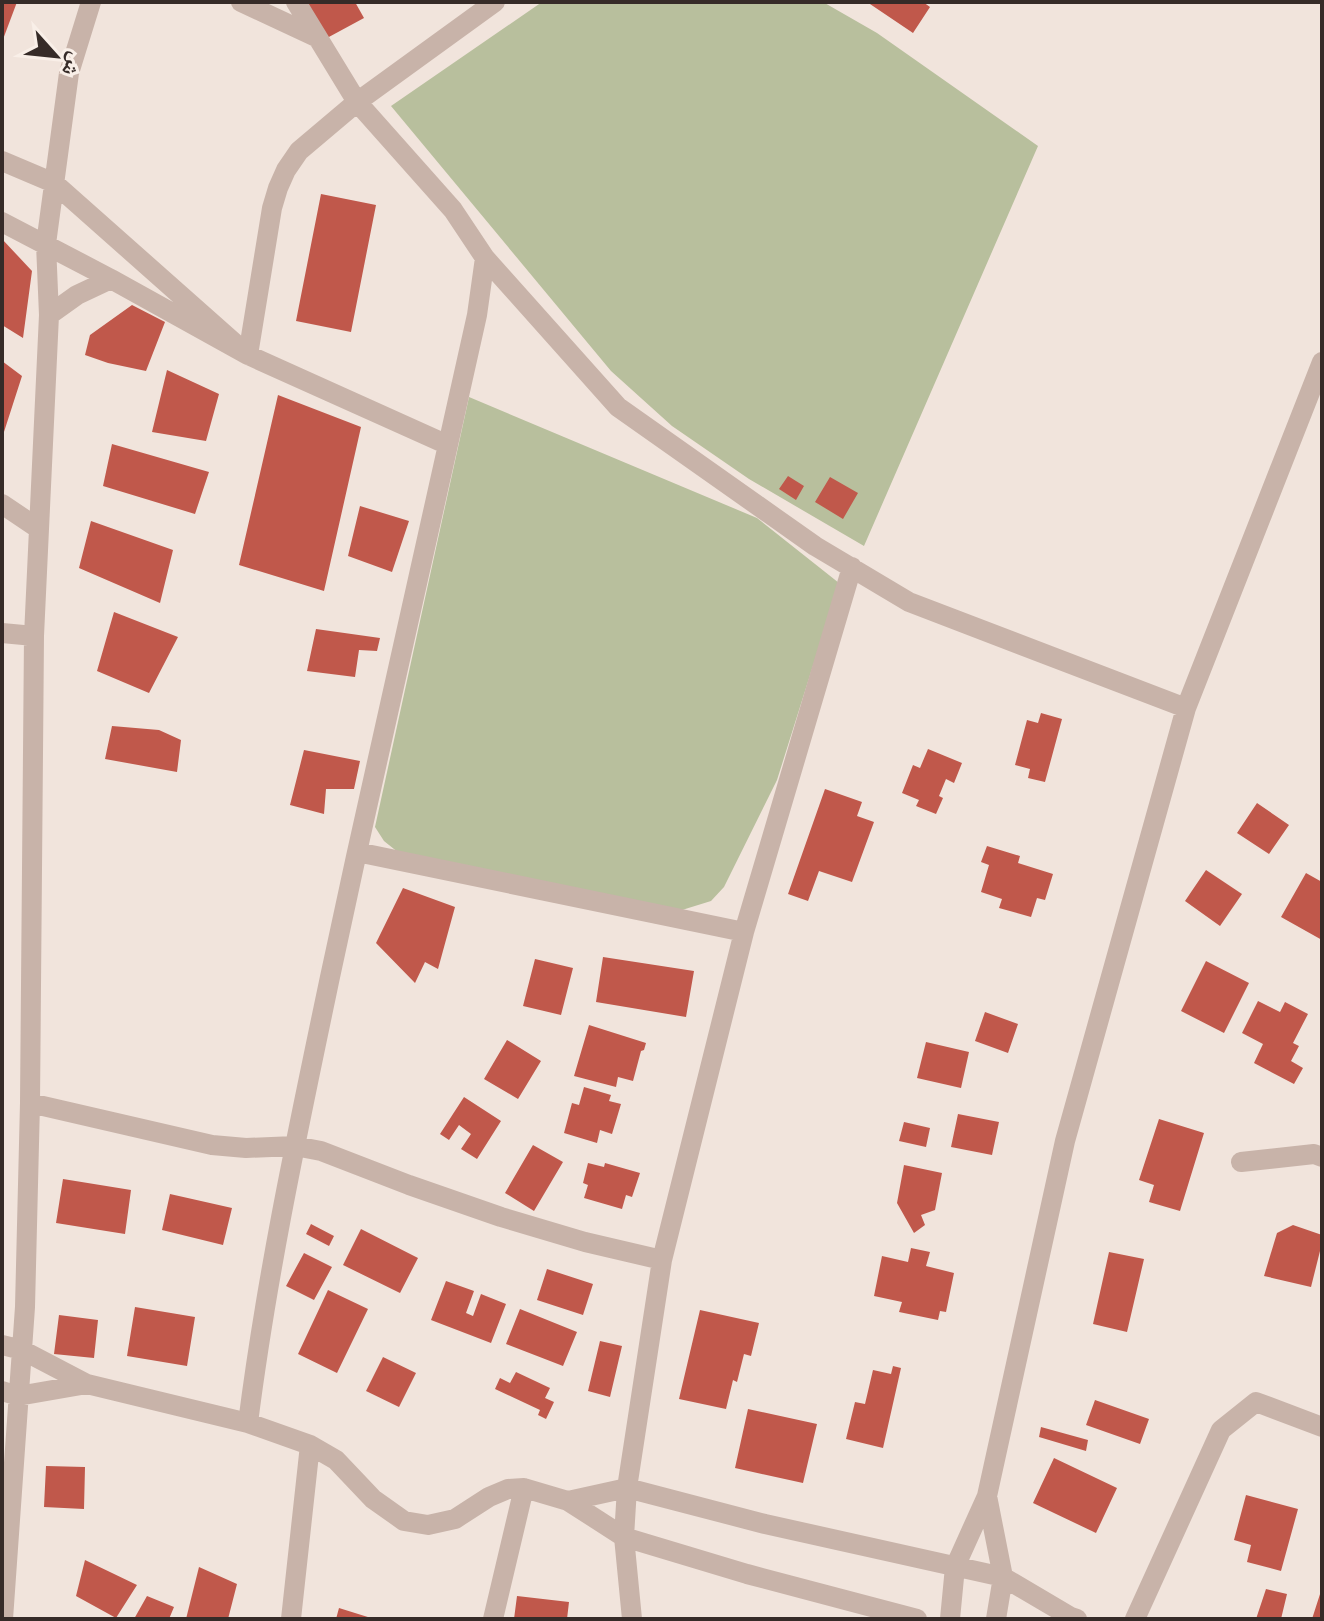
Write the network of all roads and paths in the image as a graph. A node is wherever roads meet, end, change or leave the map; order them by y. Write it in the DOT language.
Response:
graph roads {
  1 [pos="91,2"];
  2 [pos="241,2"];
  3 [pos="296,2"];
  4 [pos="488,4"];
  5 [pos="316,37"];
  6 [pos="357,102"];
  7 [pos="2,161"];
  8 [pos="54,183"];
  9 [pos="2,222"];
  10 [pos="46,244"];
  11 [pos="485,258"];
  12 [pos="111,279"];
  13 [pos="49,315"];
  14 [pos="248,355"];
  15 [pos="1322,362"];
  16 [pos="448,445"];
  17 [pos="2,504"];
  18 [pos="39,529"];
  19 [pos="852,567"];
  20 [pos="2,633"];
  21 [pos="34,636"];
  22 [pos="1186,708"];
  23 [pos="357,852"];
  24 [pos="744,932"];
  25 [pos="30,1103"];
  26 [pos="295,1146"];
  27 [pos="1322,1157"];
  28 [pos="1241,1162"];
  29 [pos="662,1260"];
  30 [pos="12,1347"];
  31 [pos="87,1384"];
  32 [pos="10,1394"];
  33 [pos="248,1423"];
  34 [pos="1322,1427"];
  35 [pos="310,1445"];
  36 [pos="524,1488"];
  37 [pos="627,1488"];
  38 [pos="987,1496"];
  39 [pos="568,1501"];
  40 [pos="624,1537"];
  41 [pos="5,1539"];
  42 [pos="955,1567"];
  43 [pos="1003,1577"];
  44 [pos="1069,1618"];
  45 [pos="3,1619"];
  46 [pos="291,1619"];
  47 [pos="493,1619"];
  48 [pos="632,1619"];
  49 [pos="917,1619"];
  50 [pos="950,1619"];
  51 [pos="996,1619"];
  52 [pos="1135,1619"];
  1 -- 8 [label="street"];
  2 -- 5 [label="street"];
  3 -- 5 [label="street"];
  4 -- 6 [label="street"];
  5 -- 6 [label="street"];
  6 -- 11 [label="street"];
  6 -- 14 [label="street"];
  7 -- 8 [label="street"];
  8 -- 10 [label="street"];
  8 -- 14 [label="street"];
  9 -- 10 [label="street"];
  10 -- 12 [label="street"];
  10 -- 13 [label="street"];
  11 -- 16 [label="street"];
  11 -- 19 [label="street"];
  12 -- 13 [label="street"];
  12 -- 14 [label="street"];
  13 -- 18 [label="street"];
  14 -- 16 [label="street"];
  15 -- 22 [label="street"];
  16 -- 23 [label="street"];
  17 -- 18 [label="street"];
  18 -- 21 [label="street"];
  19 -- 22 [label="street"];
  19 -- 24 [label="street"];
  20 -- 21 [label="street"];
  21 -- 25 [label="street"];
  22 -- 38 [label="street"];
  23 -- 24 [label="street"];
  23 -- 26 [label="street"];
  24 -- 29 [label="street"];
  25 -- 26 [label="street"];
  25 -- 30 [label="street"];
  26 -- 29 [label="street"];
  26 -- 33 [label="street"];
  27 -- 28 [label="street"];
  29 -- 37 [label="street"];
  30 -- 31 [label="street"];
  30 -- 32 [label="street"];
  31 -- 32 [label="street"];
  31 -- 33 [label="street"];
  32 -- 41 [label="street"];
  33 -- 35 [label="street"];
  34 -- 52 [label="street"];
  35 -- 36 [label="street"];
  35 -- 46 [label="street"];
  36 -- 39 [label="street"];
  36 -- 47 [label="street"];
  37 -- 39 [label="street"];
  37 -- 40 [label="street"];
  37 -- 42 [label="street"];
  38 -- 42 [label="street"];
  38 -- 43 [label="street"];
  39 -- 40 [label="street"];
  40 -- 48 [label="street"];
  40 -- 49 [label="street"];
  41 -- 45 [label="street"];
  42 -- 43 [label="street"];
  42 -- 50 [label="street"];
  43 -- 44 [label="street"];
  43 -- 51 [label="street"];
}
